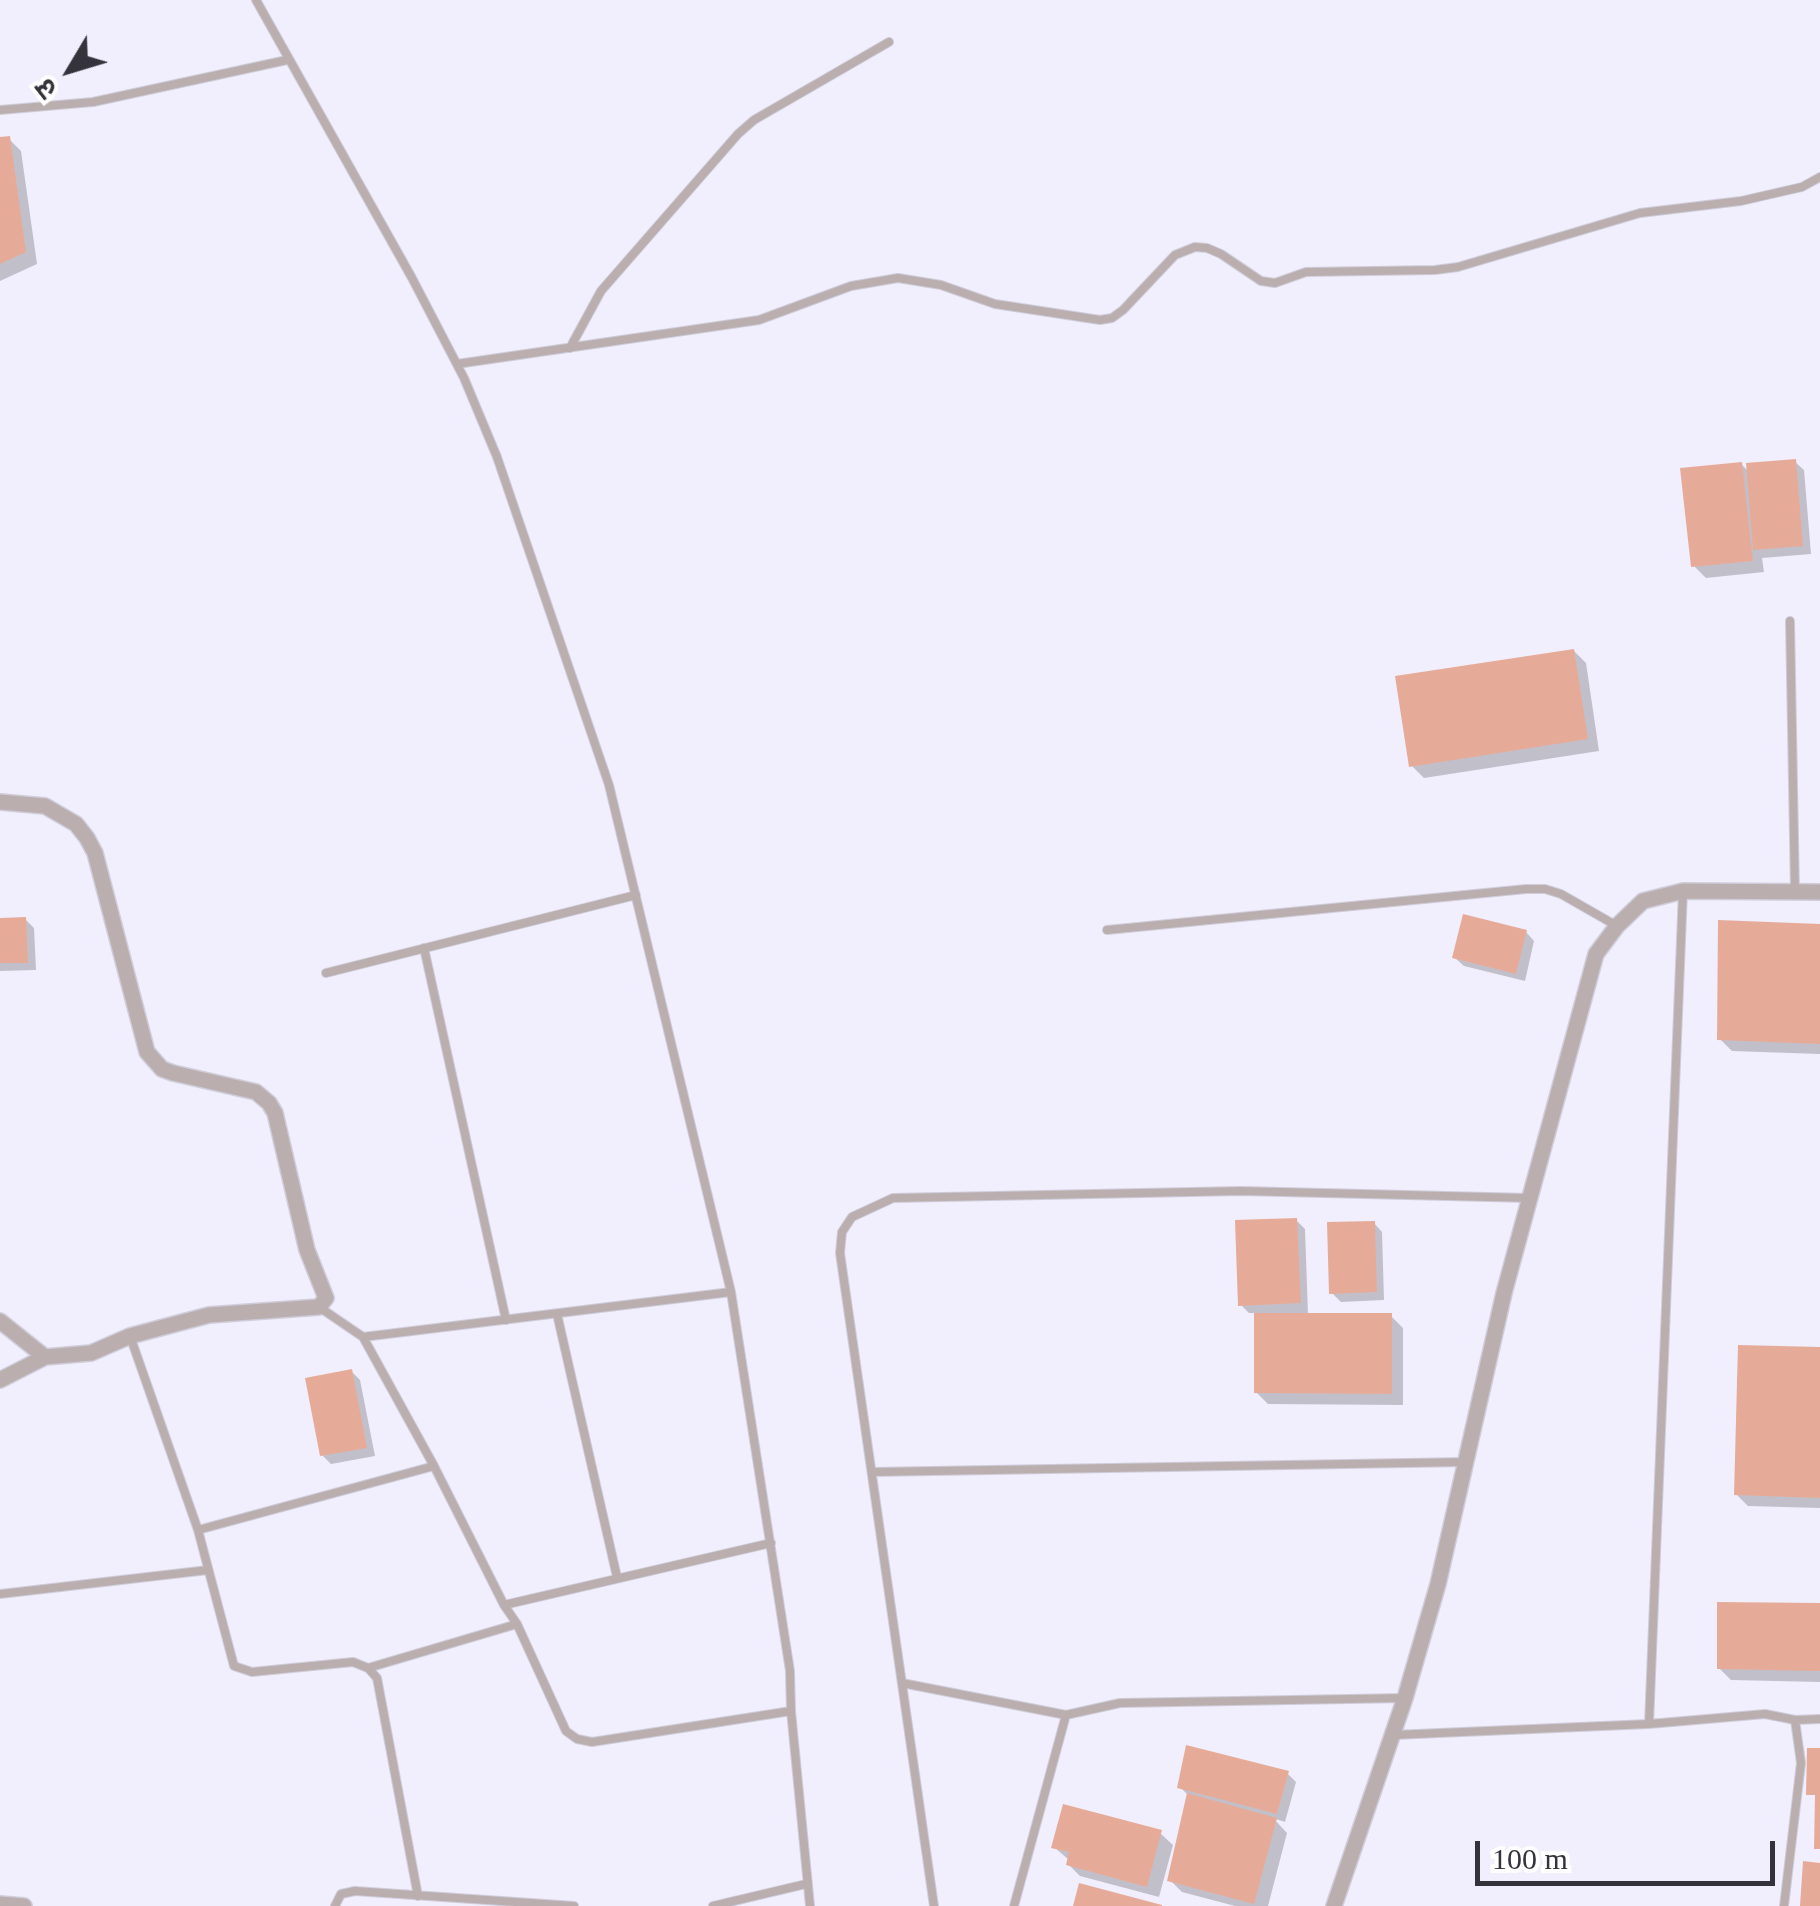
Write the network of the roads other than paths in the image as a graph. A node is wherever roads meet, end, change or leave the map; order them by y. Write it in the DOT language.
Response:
graph roads {
  1 [pos="256,0"];
  2 [pos="889,42"];
  3 [pos="287,60"];
  4 [pos="0,110"];
  5 [pos="1820,176"];
  6 [pos="570,348"];
  7 [pos="457,364"];
  8 [pos="1790,621"];
  9 [pos="0,802"];
  10 [pos="1683,891"];
  11 [pos="1795,892"];
  12 [pos="1820,892"];
  13 [pos="636,895"];
  14 [pos="1617,926"];
  15 [pos="1107,930"];
  16 [pos="424,948"];
  17 [pos="326,973"];
  18 [pos="1529,1198"];
  19 [pos="731,1292"];
  20 [pos="319,1308"];
  21 [pos="557,1314"];
  22 [pos="506,1320"];
  23 [pos="0,1321"];
  24 [pos="130,1336"];
  25 [pos="363,1338"];
  26 [pos="46,1357"];
  27 [pos="0,1380"];
  28 [pos="1466,1462"];
  29 [pos="434,1466"];
  30 [pos="872,1472"];
  31 [pos="198,1530"];
  32 [pos="771,1543"];
  33 [pos="208,1570"];
  34 [pos="617,1577"];
  35 [pos="0,1594"];
  36 [pos="504,1605"];
  37 [pos="517,1624"];
  38 [pos="368,1668"];
  39 [pos="902,1683"];
  40 [pos="1405,1698"];
  41 [pos="791,1711"];
  42 [pos="1066,1714"];
  43 [pos="1820,1719"];
  44 [pos="1795,1720"];
  45 [pos="1649,1724"];
  46 [pos="1390,1736"];
  47 [pos="806,1884"];
  48 [pos="418,1896"];
  49 [pos="0,1904"];
  50 [pos="24,1906"];
  51 [pos="334,1906"];
  52 [pos="574,1906"];
  53 [pos="712,1906"];
  54 [pos="810,1906"];
  55 [pos="934,1906"];
  56 [pos="1014,1906"];
  57 [pos="1334,1906"];
  58 [pos="1784,1906"];
  1 -- 3 [label="lane"];
  2 -- 6 [label="lane"];
  3 -- 4 [label="lane"];
  3 -- 7 [label="lane"];
  5 -- 6 [label="lane"];
  6 -- 7 [label="lane"];
  7 -- 13 [label="lane"];
  8 -- 11 [label="lane"];
  9 -- 20 [label="street"];
  10 -- 11 [label="street"];
  10 -- 14 [label="street"];
  10 -- 45 [label="lane"];
  11 -- 12 [label="street"];
  13 -- 16 [label="lane"];
  13 -- 19 [label="lane"];
  14 -- 15 [label="lane"];
  14 -- 18 [label="street"];
  16 -- 17 [label="lane"];
  16 -- 22 [label="lane"];
  18 -- 28 [label="street"];
  18 -- 30 [label="lane"];
  19 -- 21 [label="lane"];
  19 -- 32 [label="lane"];
  20 -- 24 [label="street"];
  20 -- 25 [label="lane"];
  21 -- 22 [label="lane"];
  21 -- 34 [label="lane"];
  22 -- 25 [label="lane"];
  23 -- 26 [label="street"];
  24 -- 26 [label="street"];
  24 -- 31 [label="lane"];
  25 -- 29 [label="lane"];
  26 -- 27 [label="street"];
  28 -- 30 [label="lane"];
  28 -- 40 [label="street"];
  29 -- 31 [label="lane"];
  29 -- 36 [label="lane"];
  30 -- 39 [label="lane"];
  31 -- 33 [label="lane"];
  32 -- 34 [label="lane"];
  32 -- 41 [label="lane"];
  33 -- 35 [label="lane"];
  33 -- 38 [label="lane"];
  34 -- 36 [label="lane"];
  36 -- 37 [label="lane"];
  37 -- 38 [label="lane"];
  37 -- 41 [label="lane"];
  38 -- 48 [label="lane"];
  39 -- 42 [label="lane"];
  39 -- 55 [label="lane"];
  40 -- 42 [label="lane"];
  40 -- 46 [label="street"];
  41 -- 47 [label="lane"];
  42 -- 56 [label="lane"];
  43 -- 44 [label="lane"];
  44 -- 45 [label="lane"];
  44 -- 58 [label="lane"];
  45 -- 46 [label="lane"];
  46 -- 57 [label="street"];
  47 -- 53 [label="lane"];
  47 -- 54 [label="lane"];
  48 -- 51 [label="lane"];
  48 -- 52 [label="lane"];
  49 -- 50 [label="street"];
}
